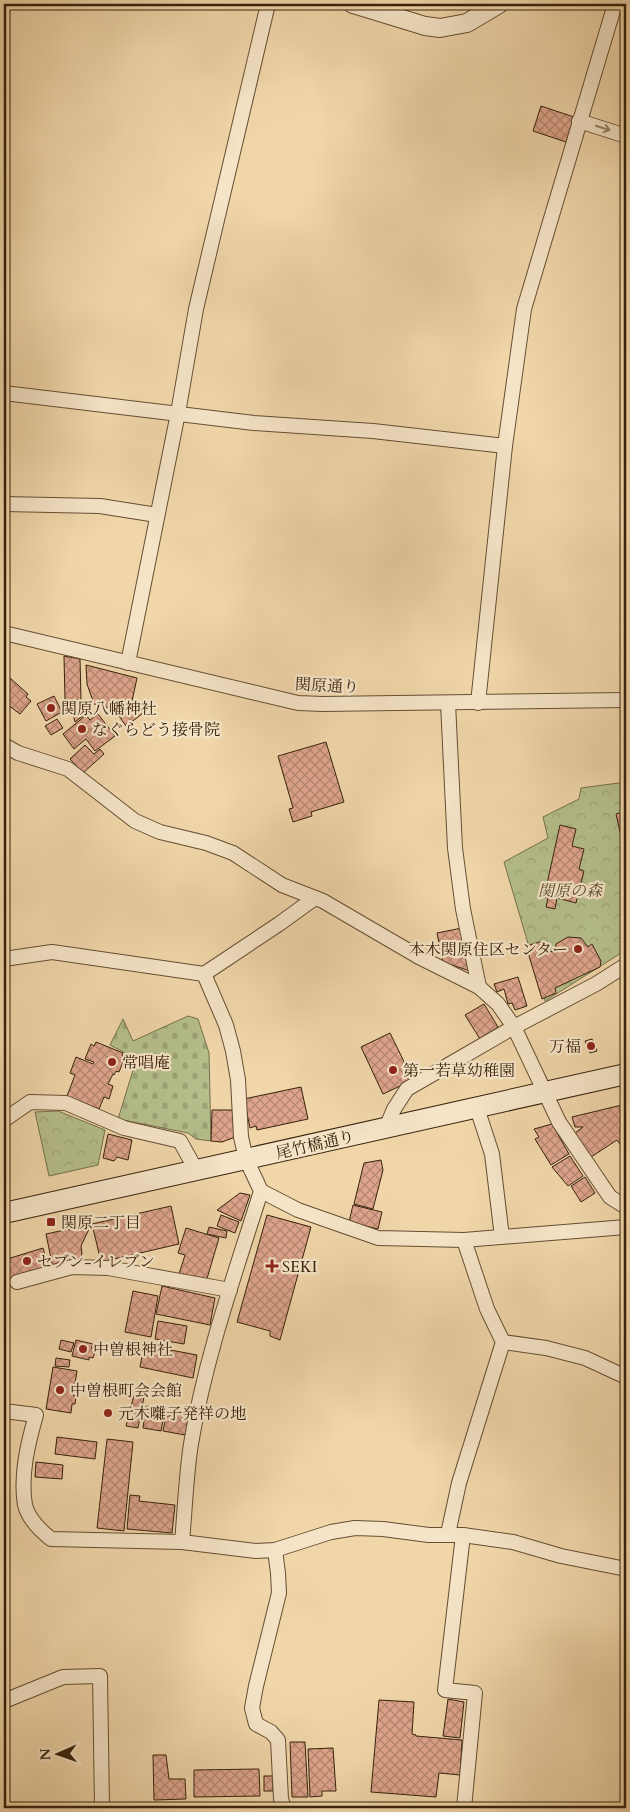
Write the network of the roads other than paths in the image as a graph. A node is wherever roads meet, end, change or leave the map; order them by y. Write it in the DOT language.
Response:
graph roads {
  1 [pos="268,4"];
  2 [pos="353,4"];
  3 [pos="499,4"];
  4 [pos="615,4"];
  5 [pos="579,121"];
  6 [pos="626,136"];
  7 [pos="4,393"];
  8 [pos="178,413"];
  9 [pos="505,446"];
  10 [pos="4,504"];
  11 [pos="157,514"];
  12 [pos="4,633"];
  13 [pos="128,663"];
  14 [pos="626,700"];
  15 [pos="448,703"];
  16 [pos="478,703"];
  17 [pos="4,745"];
  18 [pos="315,898"];
  19 [pos="4,960"];
  20 [pos="626,965"];
  21 [pos="204,974"];
  22 [pos="479,987"];
  23 [pos="514,1027"];
  24 [pos="626,1074"];
  25 [pos="545,1091"];
  26 [pos="477,1108"];
  27 [pos="4,1120"];
  28 [pos="386,1128"];
  29 [pos="246,1159"];
  30 [pos="196,1170"];
  31 [pos="261,1191"];
  32 [pos="626,1207"];
  33 [pos="4,1213"];
  34 [pos="626,1227"];
  35 [pos="502,1237"];
  36 [pos="464,1240"];
  37 [pos="17,1282"];
  38 [pos="230,1290"];
  39 [pos="502,1342"];
  40 [pos="626,1377"];
  41 [pos="4,1410"];
  42 [pos="448,1534"];
  43 [pos="463,1535"];
  44 [pos="182,1542"];
  45 [pos="275,1550"];
  46 [pos="626,1569"];
  47 [pos="4,1701"];
  48 [pos="102,1808"];
  49 [pos="284,1808"];
  50 [pos="464,1808"];
  1 -- 8 [label="street"];
  2 -- 3 [label="street"];
  4 -- 5 [label="street"];
  5 -- 6 [label="street, one-way"];
  5 -- 9 [label="street"];
  7 -- 8 [label="street"];
  8 -- 9 [label="street"];
  8 -- 11 [label="street"];
  9 -- 16 [label="street"];
  10 -- 11 [label="street"];
  11 -- 13 [label="street"];
  12 -- 13 [label="street, 関原通り"];
  13 -- 15 [label="street, 関原通り"];
  14 -- 16 [label="street, 関原通り"];
  15 -- 16 [label="street, 関原通り"];
  15 -- 22 [label="street"];
  17 -- 18 [label="street"];
  18 -- 21 [label="street"];
  18 -- 22 [label="street"];
  19 -- 21 [label="street"];
  20 -- 23 [label="street"];
  21 -- 29 [label="street"];
  22 -- 23 [label="street"];
  23 -- 25 [label="street"];
  23 -- 28 [label="street"];
  24 -- 25 [label="main road, 尾竹橋通り"];
  25 -- 26 [label="main road, 尾竹橋通り"];
  25 -- 32 [label="street"];
  26 -- 28 [label="main road, 尾竹橋通り"];
  26 -- 35 [label="street"];
  27 -- 30 [label="street"];
  28 -- 29 [label="main road, 尾竹橋通り"];
  29 -- 30 [label="main road, 尾竹橋通り"];
  29 -- 31 [label="street"];
  30 -- 33 [label="main road, 尾竹橋通り"];
  31 -- 36 [label="street"];
  31 -- 38 [label="street"];
  34 -- 35 [label="street"];
  35 -- 36 [label="street"];
  36 -- 39 [label="street"];
  37 -- 38 [label="street"];
  38 -- 44 [label="street"];
  39 -- 40 [label="street"];
  39 -- 42 [label="street"];
  41 -- 44 [label="street"];
  42 -- 43 [label="street"];
  42 -- 45 [label="street"];
  43 -- 46 [label="street"];
  43 -- 50 [label="street"];
  44 -- 45 [label="street"];
  45 -- 49 [label="street"];
  47 -- 48 [label="street"];
}
